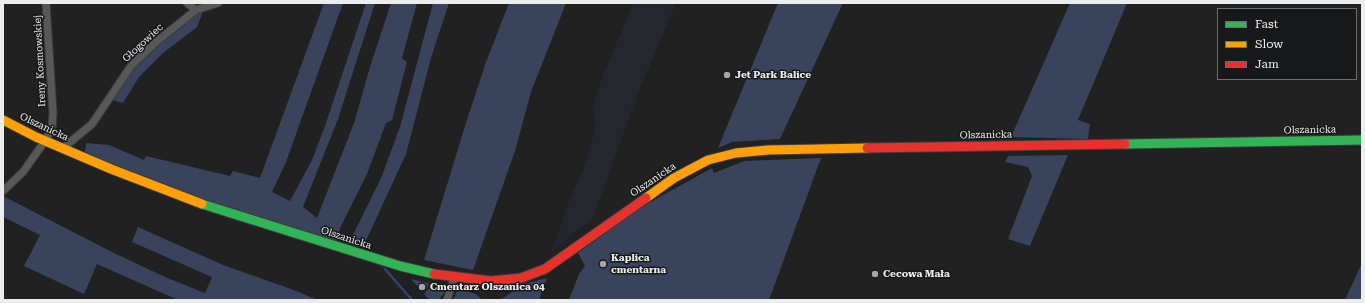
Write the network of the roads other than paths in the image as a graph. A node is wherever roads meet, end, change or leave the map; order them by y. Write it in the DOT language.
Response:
graph roads {
  1 [pos="46,3"];
  2 [pos="187,3"];
  3 [pos="218,3"];
  4 [pos="196,10"];
  5 [pos="3,120"];
  6 [pos="1362,140"];
  7 [pos="45,141"];
  8 [pos="63,148"];
  9 [pos="3,191"];
  10 [pos="454,278"];
  11 [pos="447,300"];
  1 -- 7 [label="street, Ireny Kosmowskiej"];
  2 -- 4 [label="street"];
  3 -- 4 [label="street, Głogowiec"];
  4 -- 8 [label="street, Głogowiec"];
  5 -- 7 [label="street, Olszanicka"];
  6 -- 10 [label="street, Olszanicka"];
  7 -- 8 [label="street, Olszanicka"];
  7 -- 9 [label="street, Ireny Kosmowskiej"];
  8 -- 10 [label="street, Olszanicka"];
  10 -- 11 [label="street"];
}
